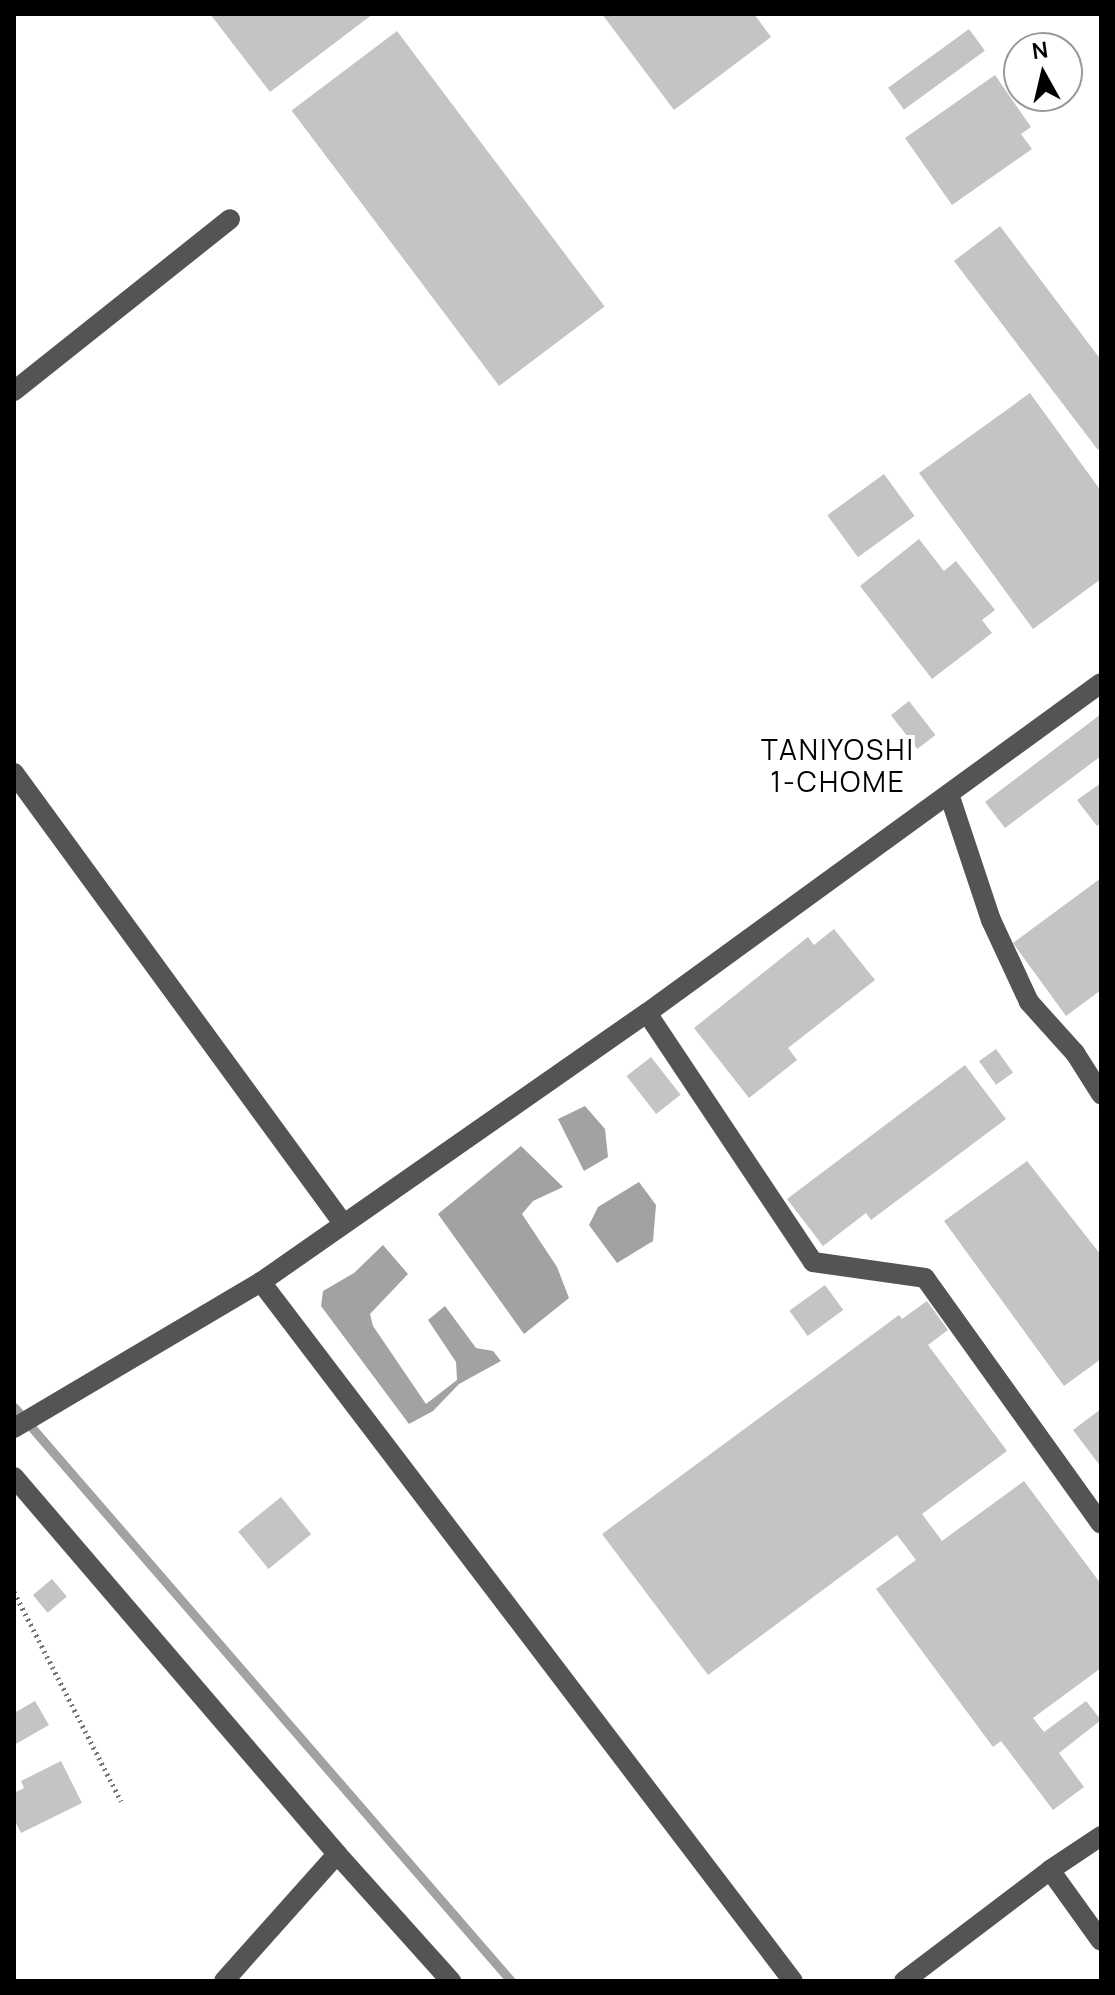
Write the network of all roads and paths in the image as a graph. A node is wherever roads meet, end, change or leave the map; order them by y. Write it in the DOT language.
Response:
graph roads {
  1 [pos="230,219"];
  2 [pos="14,391"];
  3 [pos="1101,683"];
  4 [pos="14,773"];
  5 [pos="949,794"];
  6 [pos="647,1013"];
  7 [pos="1101,1094"];
  8 [pos="342,1222"];
  9 [pos="261,1282"];
  10 [pos="14,1428"];
  11 [pos="14,1477"];
  12 [pos="1101,1524"];
  13 [pos="14,1592"];
  14 [pos="121,1801"];
  15 [pos="1101,1836"];
  16 [pos="337,1854"];
  17 [pos="1050,1870"];
  18 [pos="1101,1941"];
  19 [pos="224,1981"];
  20 [pos="451,1981"];
  21 [pos="793,1981"];
  22 [pos="904,1981"];
  1 -- 2 [label="street"];
  3 -- 5 [label="street"];
  4 -- 8 [label="street"];
  5 -- 6 [label="street"];
  5 -- 7 [label="street"];
  6 -- 8 [label="street"];
  6 -- 12 [label="street"];
  8 -- 9 [label="street"];
  9 -- 10 [label="street"];
  9 -- 21 [label="street"];
  11 -- 16 [label="street"];
  13 -- 14 [label="path"];
  15 -- 17 [label="street"];
  16 -- 19 [label="street"];
  16 -- 20 [label="street"];
  17 -- 18 [label="street"];
  17 -- 22 [label="street"];
}
